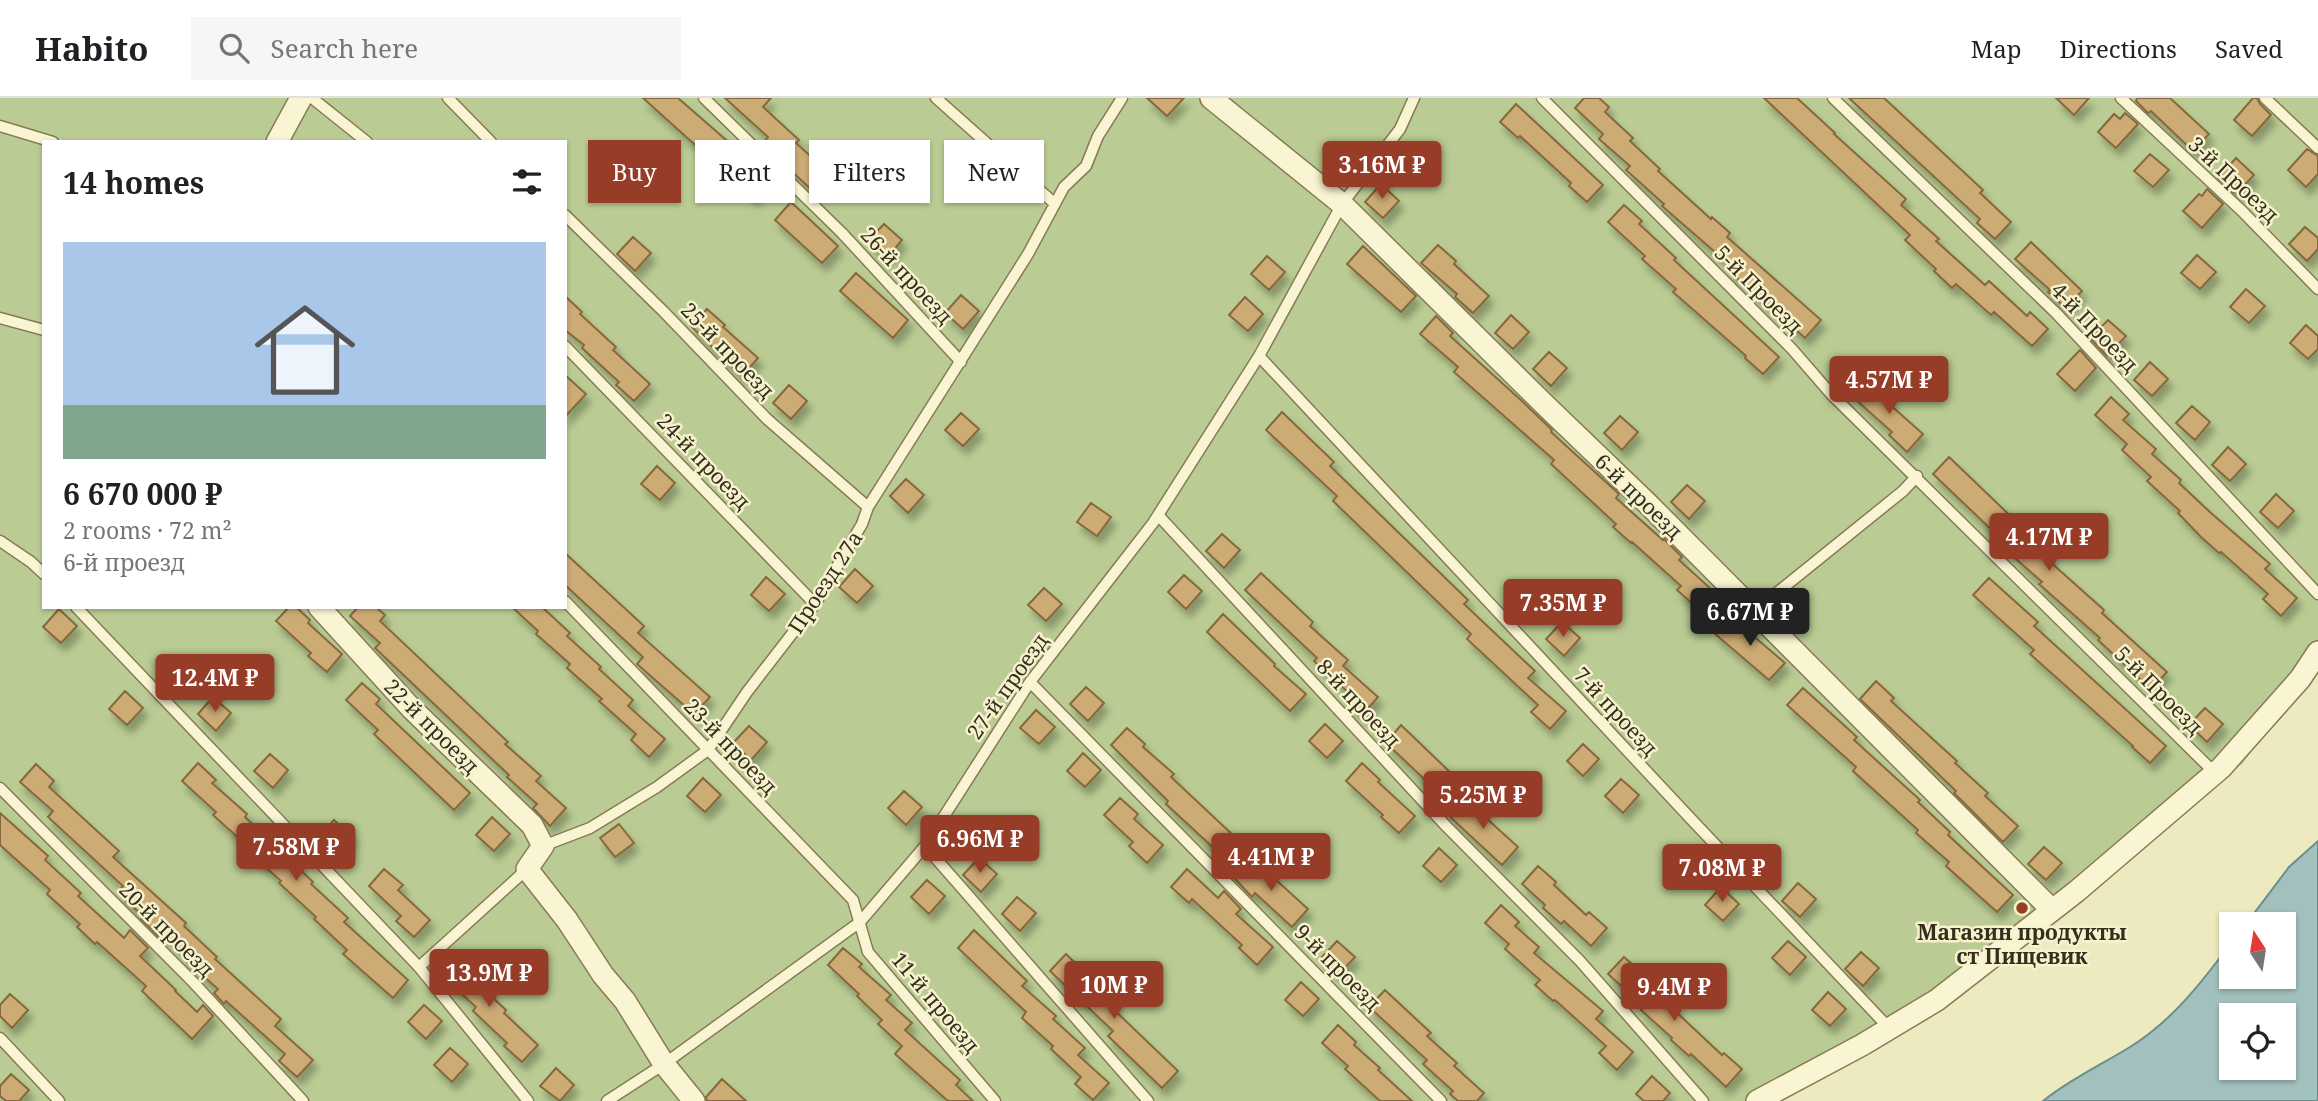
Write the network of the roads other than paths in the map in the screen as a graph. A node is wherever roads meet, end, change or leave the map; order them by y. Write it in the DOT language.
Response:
graph roads {
  1 [pos="300,98"];
  2 [pos="313,98"];
  3 [pos="448,98"];
  4 [pos="704,98"];
  5 [pos="936,98"];
  6 [pos="1122,98"];
  7 [pos="1212,98"];
  8 [pos="1413,98"];
  9 [pos="1542,98"];
  10 [pos="1833,98"];
  11 [pos="2121,98"];
  12 [pos="2265,98"];
  13 [pos="0,126"];
  14 [pos="46,140"];
  15 [pos="278,140"];
  16 [pos="365,140"];
  17 [pos="489,140"];
  18 [pos="2318,148"];
  19 [pos="1054,203"];
  20 [pos="1342,204"];
  21 [pos="567,217"];
  22 [pos="2318,289"];
  23 [pos="0,318"];
  24 [pos="42,329"];
  25 [pos="567,348"];
  26 [pos="1259,356"];
  27 [pos="961,362"];
  28 [pos="1917,476"];
  29 [pos="868,507"];
  30 [pos="1158,515"];
  31 [pos="0,541"];
  32 [pos="42,572"];
  33 [pos="2318,594"];
  34 [pos="567,603"];
  35 [pos="815,604"];
  36 [pos="78,609"];
  37 [pos="321,609"];
  38 [pos="1753,612"];
  39 [pos="2318,652"];
  40 [pos="1030,682"];
  41 [pos="708,750"];
  42 [pos="2216,774"];
  43 [pos="0,788"];
  44 [pos="543,846"];
  45 [pos="925,846"];
  46 [pos="527,869"];
  47 [pos="2052,910"];
  48 [pos="860,922"];
  49 [pos="419,967"];
  50 [pos="1890,1029"];
  51 [pos="0,1038"];
  52 [pos="664,1064"];
  53 [pos="59,1101"];
  54 [pos="303,1101"];
  55 [pos="528,1101"];
  56 [pos="607,1101"];
  57 [pos="694,1101"];
  58 [pos="995,1101"];
  59 [pos="1148,1101"];
  60 [pos="1441,1101"];
  61 [pos="1703,1101"];
  62 [pos="1757,1101"];
  1 -- 15 [label="street"];
  2 -- 16 [label="lane"];
  3 -- 17 [label="lane"];
  4 -- 27 [label="lane, 26-й проезд"];
  5 -- 19 [label="lane"];
  6 -- 19 [label="lane, Проезд 27а"];
  7 -- 20 [label="street, 6-й проезд"];
  8 -- 20 [label="lane, 27-й проезд"];
  9 -- 28 [label="lane, 5-й Проезд"];
  10 -- 33 [label="lane, 4-й Проезд"];
  11 -- 22 [label="lane, 3-й Проезд"];
  12 -- 18 [label="lane"];
  13 -- 14 [label="lane"];
  19 -- 27 [label="lane, Проезд 27а"];
  20 -- 26 [label="lane, 27-й проезд"];
  20 -- 38 [label="street, 6-й проезд"];
  21 -- 29 [label="lane, 25-й проезд"];
  23 -- 24 [label="lane"];
  25 -- 35 [label="lane, 24-й проезд"];
  26 -- 30 [label="lane, 27-й проезд"];
  26 -- 50 [label="lane, 7-й проезд"];
  27 -- 29 [label="lane, Проезд 27а"];
  28 -- 38 [label="lane"];
  28 -- 42 [label="lane, 5-й Проезд"];
  29 -- 35 [label="lane, Проезд 27а"];
  30 -- 40 [label="lane, 27-й проезд"];
  30 -- 61 [label="lane, 8-й проезд"];
  31 -- 32 [label="lane"];
  34 -- 41 [label="lane, 23-й проезд"];
  35 -- 41 [label="lane, Проезд 27а"];
  36 -- 49 [label="lane"];
  37 -- 44 [label="street, 22-й проезд"];
  38 -- 47 [label="street, 6-й проезд"];
  39 -- 42 [label="street"];
  40 -- 45 [label="lane, 27-й проезд"];
  40 -- 60 [label="lane, 9-й проезд"];
  41 -- 44 [label="lane, Проезд 27а"];
  41 -- 48 [label="lane, 23-й проезд"];
  42 -- 47 [label="street"];
  43 -- 54 [label="lane, 20-й проезд"];
  44 -- 46 [label="street"];
  45 -- 48 [label="lane, 27-й проезд"];
  45 -- 59 [label="lane"];
  46 -- 49 [label="lane"];
  46 -- 52 [label="street"];
  47 -- 50 [label="street"];
  48 -- 52 [label="lane, 27-й проезд"];
  48 -- 58 [label="lane, 11-й проезд"];
  49 -- 55 [label="lane"];
  50 -- 62 [label="street"];
  51 -- 53 [label="lane"];
  52 -- 56 [label="lane, 27-й проезд"];
  52 -- 57 [label="street"];
}
